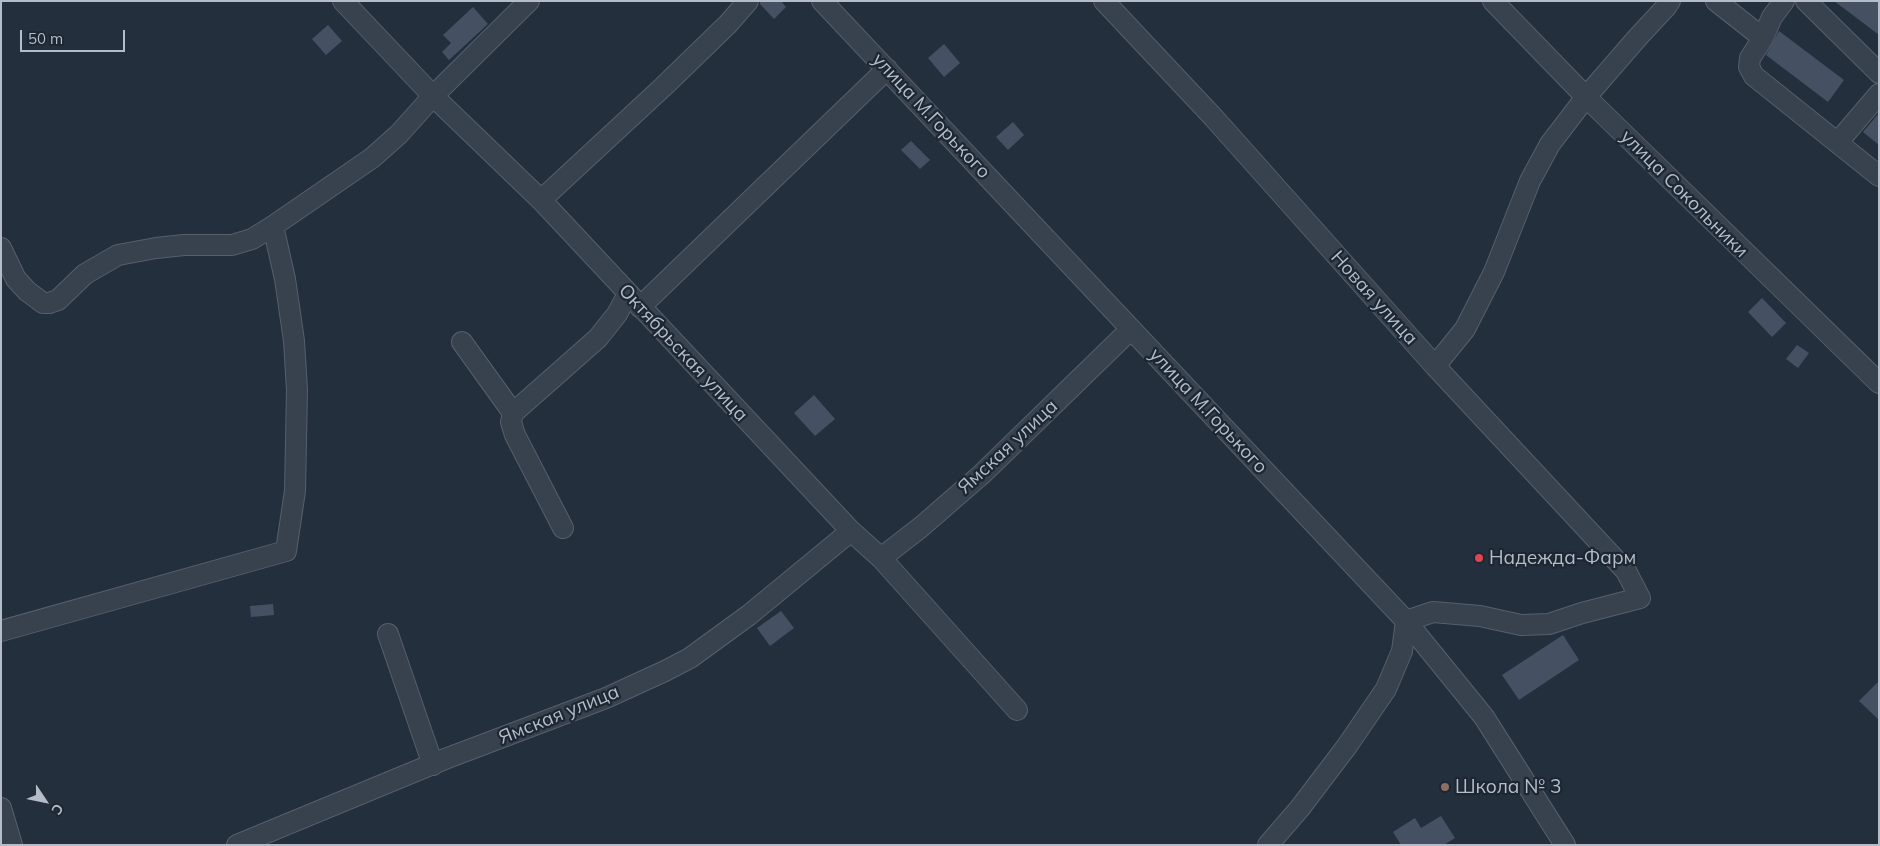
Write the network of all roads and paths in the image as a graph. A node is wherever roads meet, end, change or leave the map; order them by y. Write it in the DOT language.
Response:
graph roads {
  1 [pos="343,1"];
  2 [pos="529,1"];
  3 [pos="748,1"];
  4 [pos="822,1"];
  5 [pos="1104,1"];
  6 [pos="1493,1"];
  7 [pos="1670,1"];
  8 [pos="1716,1"];
  9 [pos="1784,1"];
  10 [pos="1806,1"];
  11 [pos="1763,38"];
  12 [pos="887,69"];
  13 [pos="1879,73"];
  14 [pos="1879,94"];
  15 [pos="433,96"];
  16 [pos="1586,97"];
  17 [pos="1838,142"];
  18 [pos="1879,176"];
  19 [pos="541,200"];
  20 [pos="273,226"];
  21 [pos="1,248"];
  22 [pos="634,301"];
  23 [pos="1131,329"];
  24 [pos="462,342"];
  25 [pos="1435,366"];
  26 [pos="1879,383"];
  27 [pos="513,413"];
  28 [pos="563,528"];
  29 [pos="851,531"];
  30 [pos="881,558"];
  31 [pos="1406,621"];
  32 [pos="1,630"];
  33 [pos="388,634"];
  34 [pos="1017,710"];
  35 [pos="433,764"];
  36 [pos="1,808"];
  37 [pos="12,845"];
  38 [pos="237,845"];
  39 [pos="1268,845"];
  40 [pos="1565,845"];
  1 -- 15 [label="street, Октябрьская улица"];
  2 -- 15 [label="street"];
  3 -- 19 [label="street"];
  4 -- 12 [label="street, улица М.Горького"];
  5 -- 25 [label="street, Новая улица"];
  6 -- 16 [label="street, улица Сокольники"];
  7 -- 16 [label="street"];
  8 -- 11 [label="street"];
  9 -- 11 [label="street"];
  10 -- 13 [label="street"];
  11 -- 17 [label="street"];
  12 -- 22 [label="street"];
  12 -- 23 [label="street, улица М.Горького"];
  14 -- 17 [label="street"];
  15 -- 19 [label="street, Октябрьская улица"];
  15 -- 20 [label="street"];
  16 -- 25 [label="street"];
  16 -- 26 [label="street, улица Сокольники"];
  17 -- 18 [label="street"];
  19 -- 22 [label="street, Октябрьская улица"];
  20 -- 21 [label="street"];
  20 -- 32 [label="street"];
  22 -- 27 [label="street"];
  22 -- 29 [label="street, Октябрьская улица"];
  23 -- 30 [label="street, Ямская улица"];
  23 -- 31 [label="street, улица М.Горького"];
  24 -- 27 [label="street"];
  25 -- 31 [label="street, Новая улица"];
  27 -- 28 [label="street"];
  29 -- 30 [label="street, Октябрьская улица"];
  29 -- 35 [label="street, Ямская улица"];
  30 -- 34 [label="street, Октябрьская улица"];
  31 -- 39 [label="street"];
  31 -- 40 [label="street, улица М.Горького"];
  33 -- 35 [label="street"];
  35 -- 38 [label="street, Ямская улица"];
  36 -- 37 [label="street"];
}
